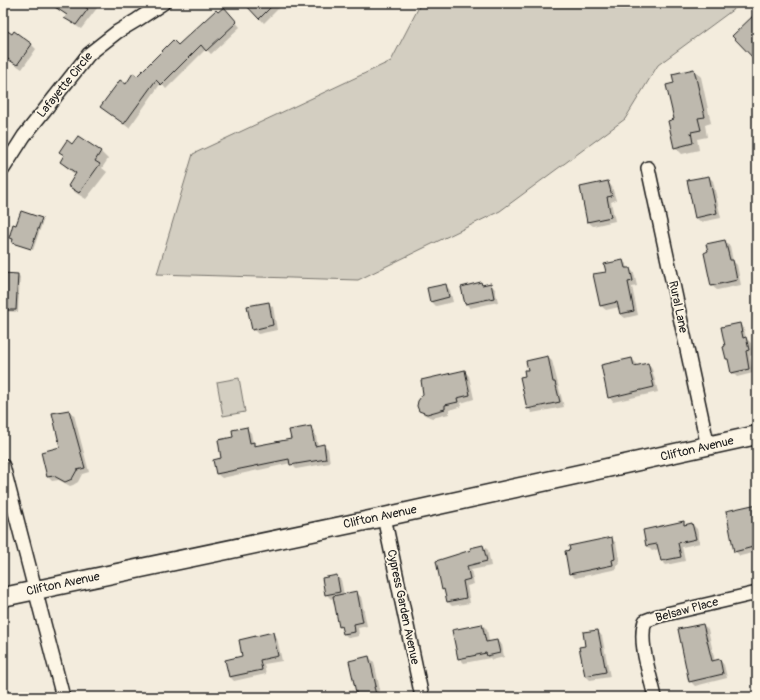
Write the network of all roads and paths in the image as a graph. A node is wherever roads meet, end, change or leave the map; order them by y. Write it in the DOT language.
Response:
graph roads {
  1 [pos="163,3"];
  2 [pos="648,168"];
  3 [pos="3,169"];
  4 [pos="757,435"];
  5 [pos="708,447"];
  6 [pos="3,466"];
  7 [pos="384,516"];
  8 [pos="35,590"];
  9 [pos="757,593"];
  10 [pos="3,597"];
  11 [pos="63,697"];
  12 [pos="422,697"];
  13 [pos="655,697"];
  1 -- 3 [label="street, Lafayette Circle"];
  2 -- 5 [label="street, Rural Lane"];
  4 -- 5 [label="main road, Clifton Avenue"];
  5 -- 7 [label="main road, Clifton Avenue"];
  6 -- 8 [label="street"];
  7 -- 8 [label="main road, Clifton Avenue"];
  7 -- 12 [label="street, Cypress Garden Avenue"];
  8 -- 10 [label="main road, Clifton Avenue"];
  8 -- 11 [label="street"];
  9 -- 13 [label="street, Belsaw Place"];
}
